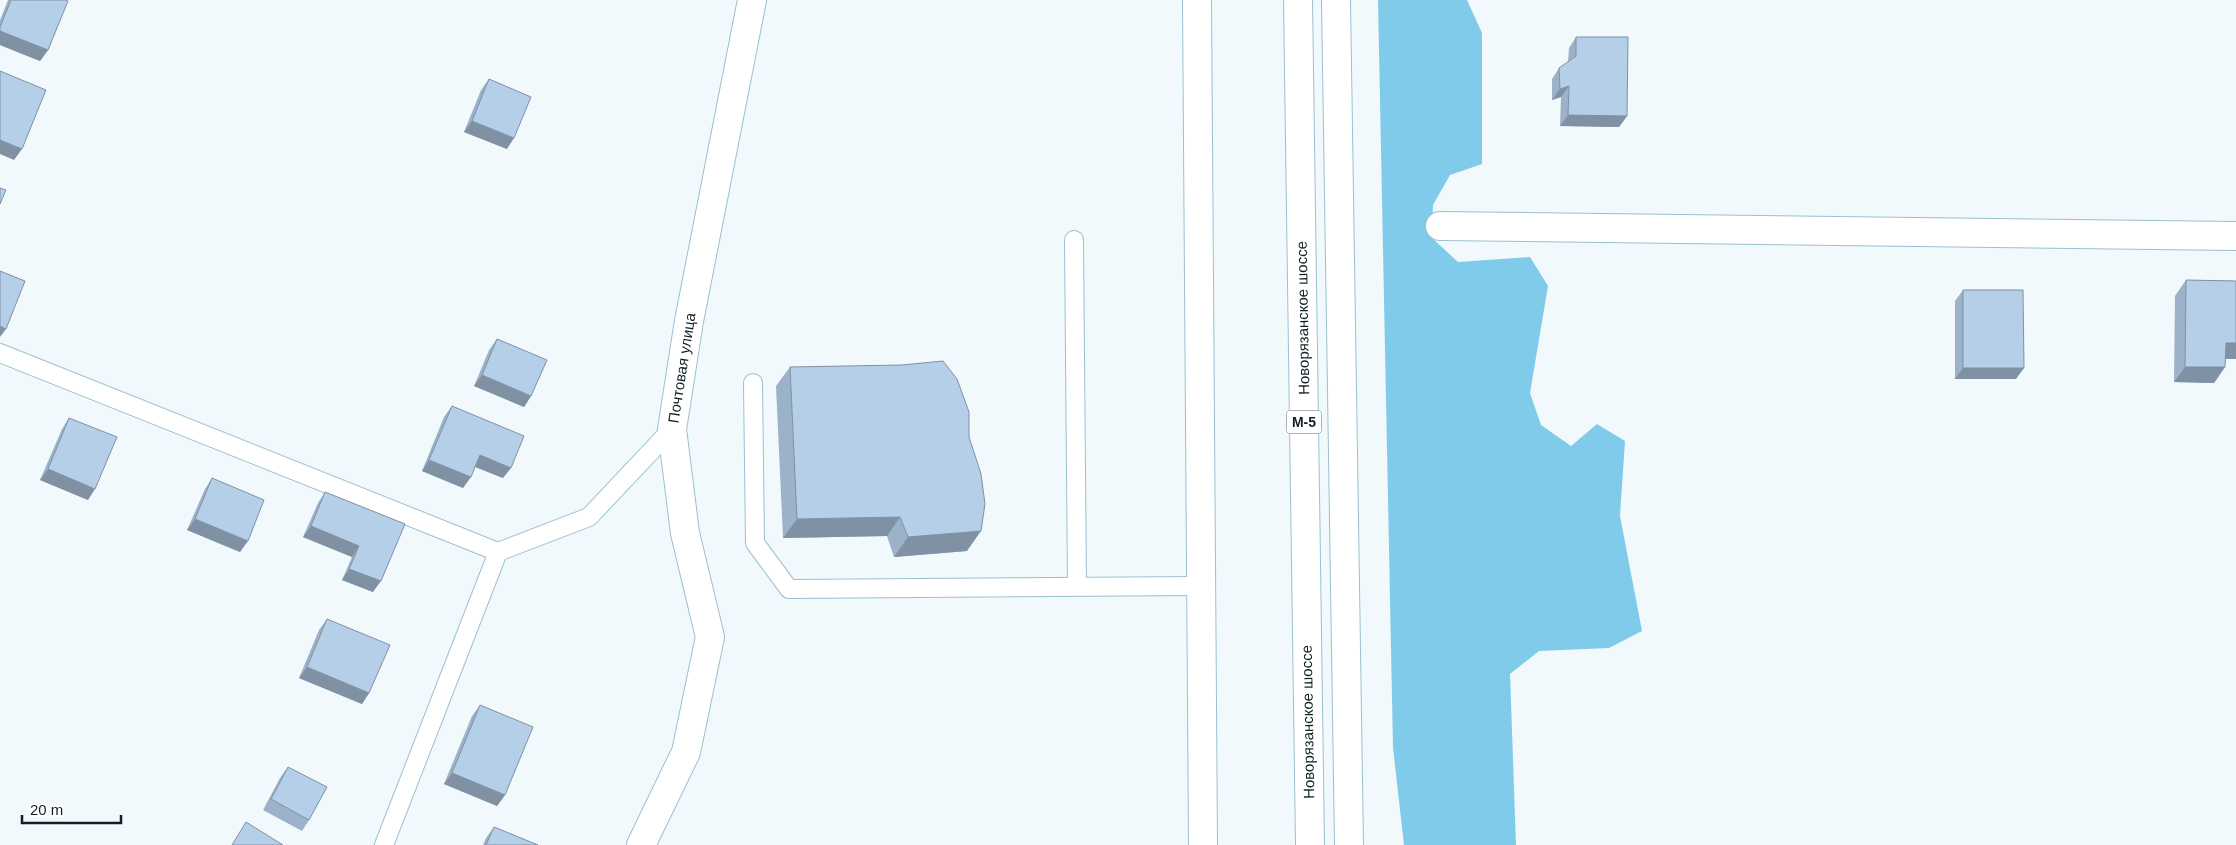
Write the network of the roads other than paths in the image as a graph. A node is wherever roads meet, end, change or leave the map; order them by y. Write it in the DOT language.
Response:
graph roads {
  1 [pos="752,0"];
  2 [pos="1197,0"];
  3 [pos="1298,0"];
  4 [pos="1336,0"];
  5 [pos="1440,226"];
  6 [pos="2236,236"];
  7 [pos="1074,240"];
  8 [pos="0,353"];
  9 [pos="753,383"];
  10 [pos="672,429"];
  11 [pos="498,552"];
  12 [pos="1201,586"];
  13 [pos="1077,587"];
  14 [pos="384,845"];
  15 [pos="641,845"];
  16 [pos="1203,845"];
  17 [pos="1310,845"];
  18 [pos="1348,845"];
  1 -- 10 [label="main road, Почтовая улица"];
  2 -- 12 [label="main road"];
  3 -- 17 [label="main road, Новорязанское шоссе / М-5"];
  4 -- 18 [label="main road"];
  5 -- 6 [label="main road"];
  7 -- 13 [label="lane"];
  8 -- 11 [label="lane"];
  9 -- 13 [label="lane"];
  10 -- 11 [label="lane"];
  10 -- 15 [label="main road, Почтовая улица"];
  11 -- 14 [label="lane"];
  12 -- 13 [label="lane"];
  12 -- 16 [label="main road"];
}
